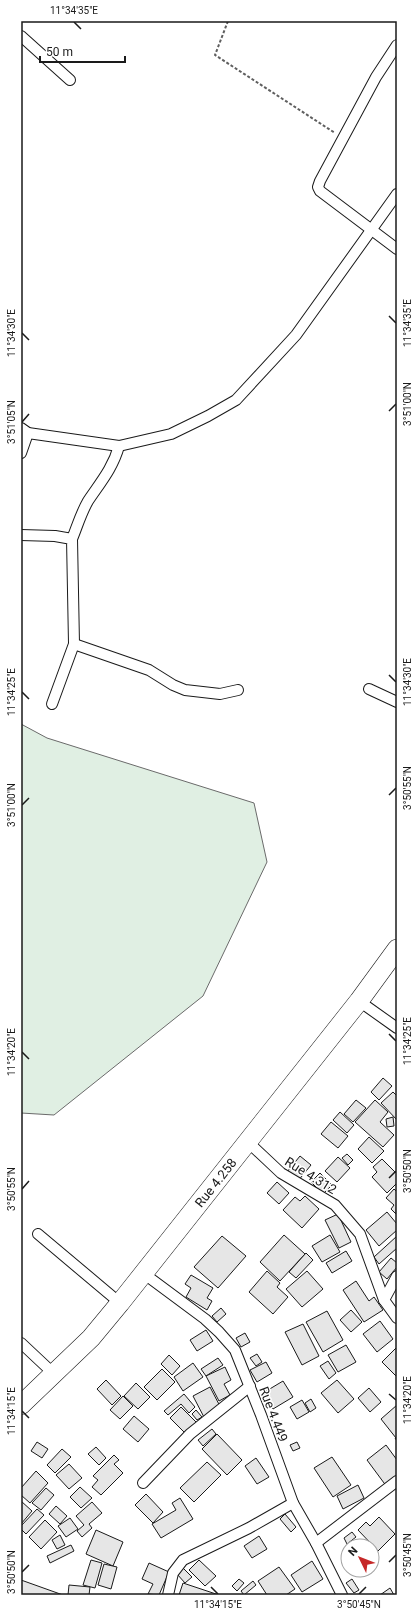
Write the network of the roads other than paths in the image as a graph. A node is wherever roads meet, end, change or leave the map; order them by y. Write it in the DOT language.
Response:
graph roads {
  1 [pos="21,36"];
  2 [pos="397,45"];
  3 [pos="70,80"];
  4 [pos="397,194"];
  5 [pos="371,231"];
  6 [pos="397,249"];
  7 [pos="24,431"];
  8 [pos="119,446"];
  9 [pos="21,453"];
  10 [pos="21,535"];
  11 [pos="72,539"];
  12 [pos="74,644"];
  13 [pos="369,689"];
  14 [pos="238,690"];
  15 [pos="397,702"];
  16 [pos="52,704"];
  17 [pos="397,949"];
  18 [pos="359,1001"];
  19 [pos="397,1028"];
  20 [pos="248,1142"];
  21 [pos="38,1234"];
  22 [pos="143,1273"];
  23 [pos="397,1276"];
  24 [pos="384,1300"];
  25 [pos="120,1303"];
  26 [pos="397,1318"];
  27 [pos="21,1343"];
  28 [pos="54,1374"];
  29 [pos="250,1386"];
  30 [pos="21,1405"];
  31 [pos="397,1481"];
  32 [pos="143,1483"];
  33 [pos="293,1503"];
  34 [pos="316,1542"];
  35 [pos="168,1595"];
  36 [pos="342,1595"];
  1 -- 3 [label="street"];
  2 -- 5 [label="street"];
  4 -- 5 [label="street"];
  5 -- 6 [label="street"];
  5 -- 8 [label="street"];
  7 -- 8 [label="street"];
  7 -- 9 [label="street"];
  8 -- 11 [label="street"];
  10 -- 11 [label="street"];
  11 -- 12 [label="street"];
  12 -- 14 [label="street"];
  12 -- 16 [label="street"];
  13 -- 15 [label="street"];
  17 -- 18 [label="highway, Rue 4.258"];
  18 -- 19 [label="street"];
  18 -- 20 [label="highway, Rue 4.258"];
  20 -- 22 [label="highway, Rue 4.258"];
  20 -- 24 [label="street, Rue 4.312"];
  21 -- 25 [label="street"];
  22 -- 25 [label="highway, Rue 4.258"];
  22 -- 29 [label="street, Rue 4.449"];
  23 -- 24 [label="street"];
  24 -- 26 [label="street, Rue 4.312"];
  25 -- 28 [label="highway, Rue 4.258"];
  27 -- 28 [label="street"];
  28 -- 30 [label="highway, Rue 4.258"];
  29 -- 32 [label="street"];
  29 -- 33 [label="street, Rue 4.449"];
  31 -- 34 [label="street"];
  33 -- 34 [label="street, Rue 4.449"];
  33 -- 35 [label="street"];
  34 -- 36 [label="street, Rue 4.449"];
}
